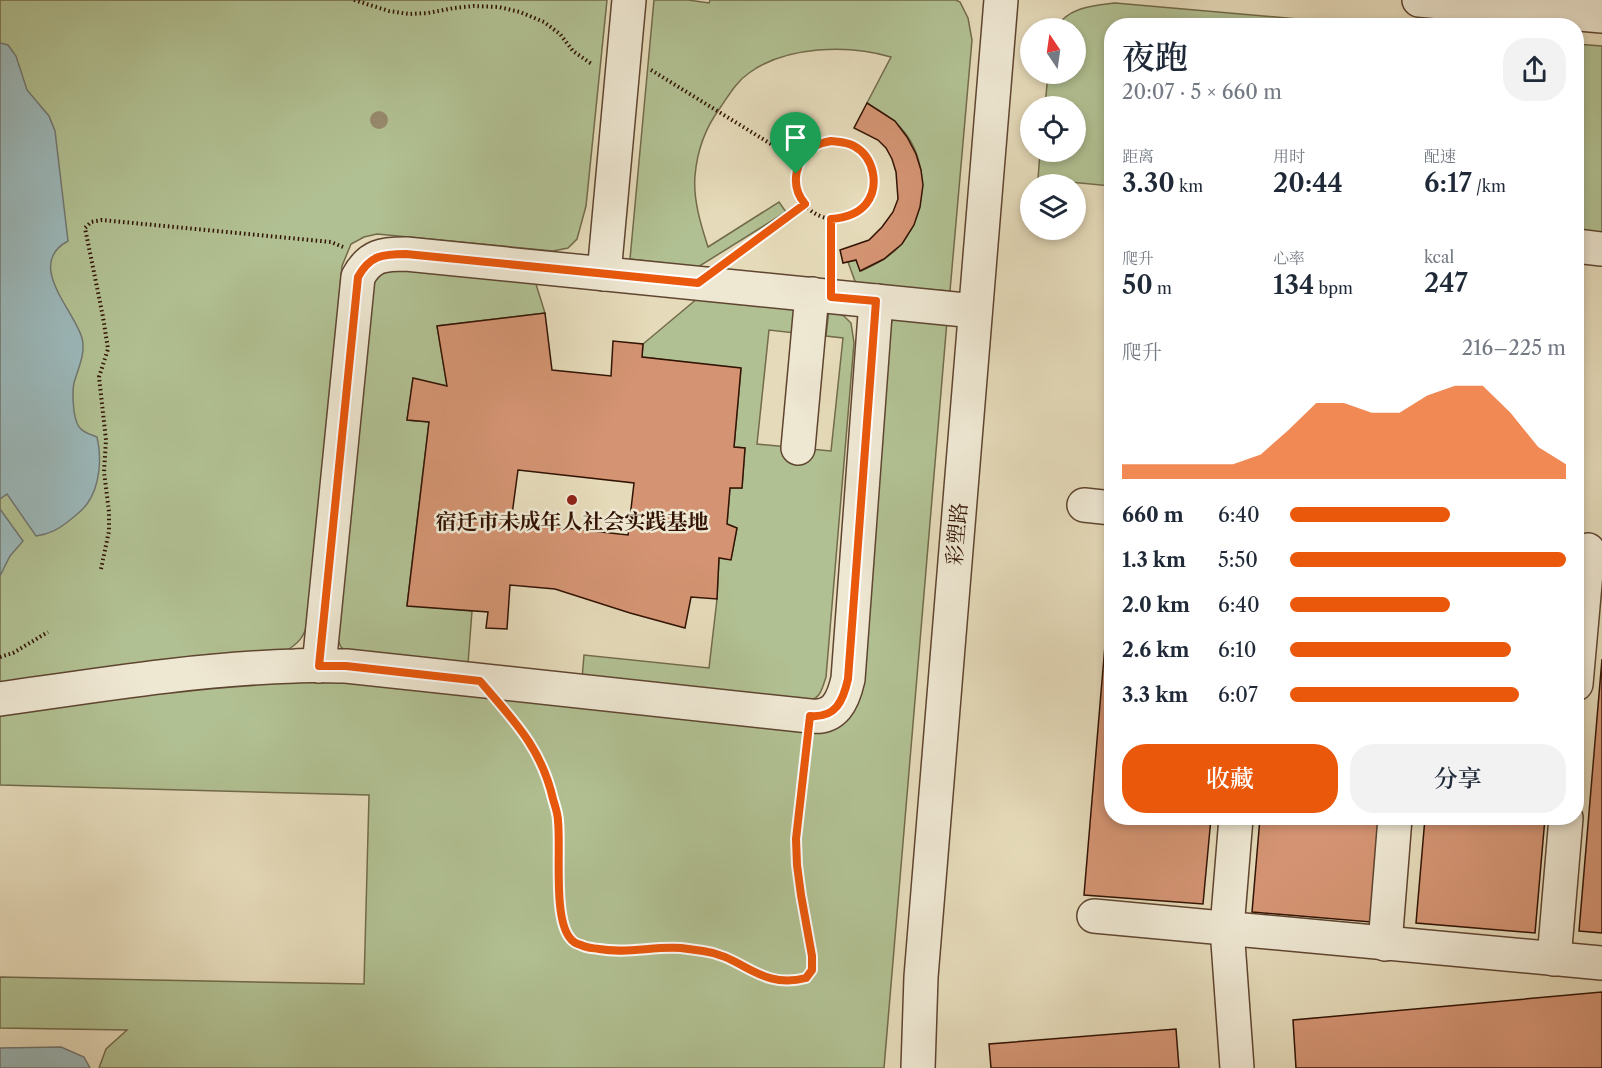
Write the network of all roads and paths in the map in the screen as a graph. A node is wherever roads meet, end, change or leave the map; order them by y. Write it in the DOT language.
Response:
graph roads {
  1 [pos="354,0"];
  2 [pos="630,0"];
  3 [pos="1001,0"];
  4 [pos="1419,0"];
  5 [pos="1602,16"];
  6 [pos="623,68"];
  7 [pos="800,162"];
  8 [pos="805,204"];
  9 [pos="831,219"];
  10 [pos="1584,247"];
  11 [pos="1602,249"];
  12 [pos="372,260"];
  13 [pos="604,274"];
  14 [pos="698,283"];
  15 [pos="822,295"];
  16 [pos="876,301"];
  17 [pos="975,311"];
  18 [pos="798,448"];
  19 [pos="1589,550"];
  20 [pos="101,568"];
  21 [pos="1584,602"];
  22 [pos="48,632"];
  23 [pos="0,657"];
  24 [pos="319,666"];
  25 [pos="480,681"];
  26 [pos="0,699"];
  27 [pos="810,716"];
  28 [pos="1235,825"];
  29 [pos="1394,825"];
  30 [pos="1565,825"];
  31 [pos="1094,916"];
  32 [pos="1227,928"];
  33 [pos="1385,944"];
  34 [pos="1554,959"];
  35 [pos="1602,963"];
  36 [pos="918,1068"];
  37 [pos="1237,1068"];
  1 -- 6 [label="path"];
  2 -- 6 [label="street"];
  3 -- 17 [label="street, 彩塑路"];
  4 -- 5 [label="street"];
  6 -- 7 [label="path"];
  6 -- 13 [label="street"];
  7 -- 8 [label="path"];
  7 -- 9 [label="path"];
  8 -- 9 [label="path"];
  8 -- 14 [label="path"];
  9 -- 15 [label="path"];
  10 -- 11 [label="street"];
  12 -- 13 [label="street"];
  12 -- 20 [label="path"];
  12 -- 24 [label="street"];
  13 -- 14 [label="street"];
  14 -- 15 [label="street"];
  15 -- 16 [label="street"];
  15 -- 18 [label="street"];
  16 -- 17 [label="street"];
  16 -- 27 [label="street"];
  17 -- 36 [label="street, 彩塑路"];
  19 -- 21 [label="street"];
  22 -- 23 [label="path"];
  24 -- 25 [label="street"];
  24 -- 26 [label="street"];
  25 -- 27 [label="street"];
  25 -- 27 [label="path"];
  28 -- 32 [label="street"];
  29 -- 33 [label="street"];
  30 -- 34 [label="street"];
  31 -- 32 [label="street"];
  32 -- 33 [label="street"];
  32 -- 37 [label="street"];
  33 -- 34 [label="street"];
  34 -- 35 [label="street"];
}
